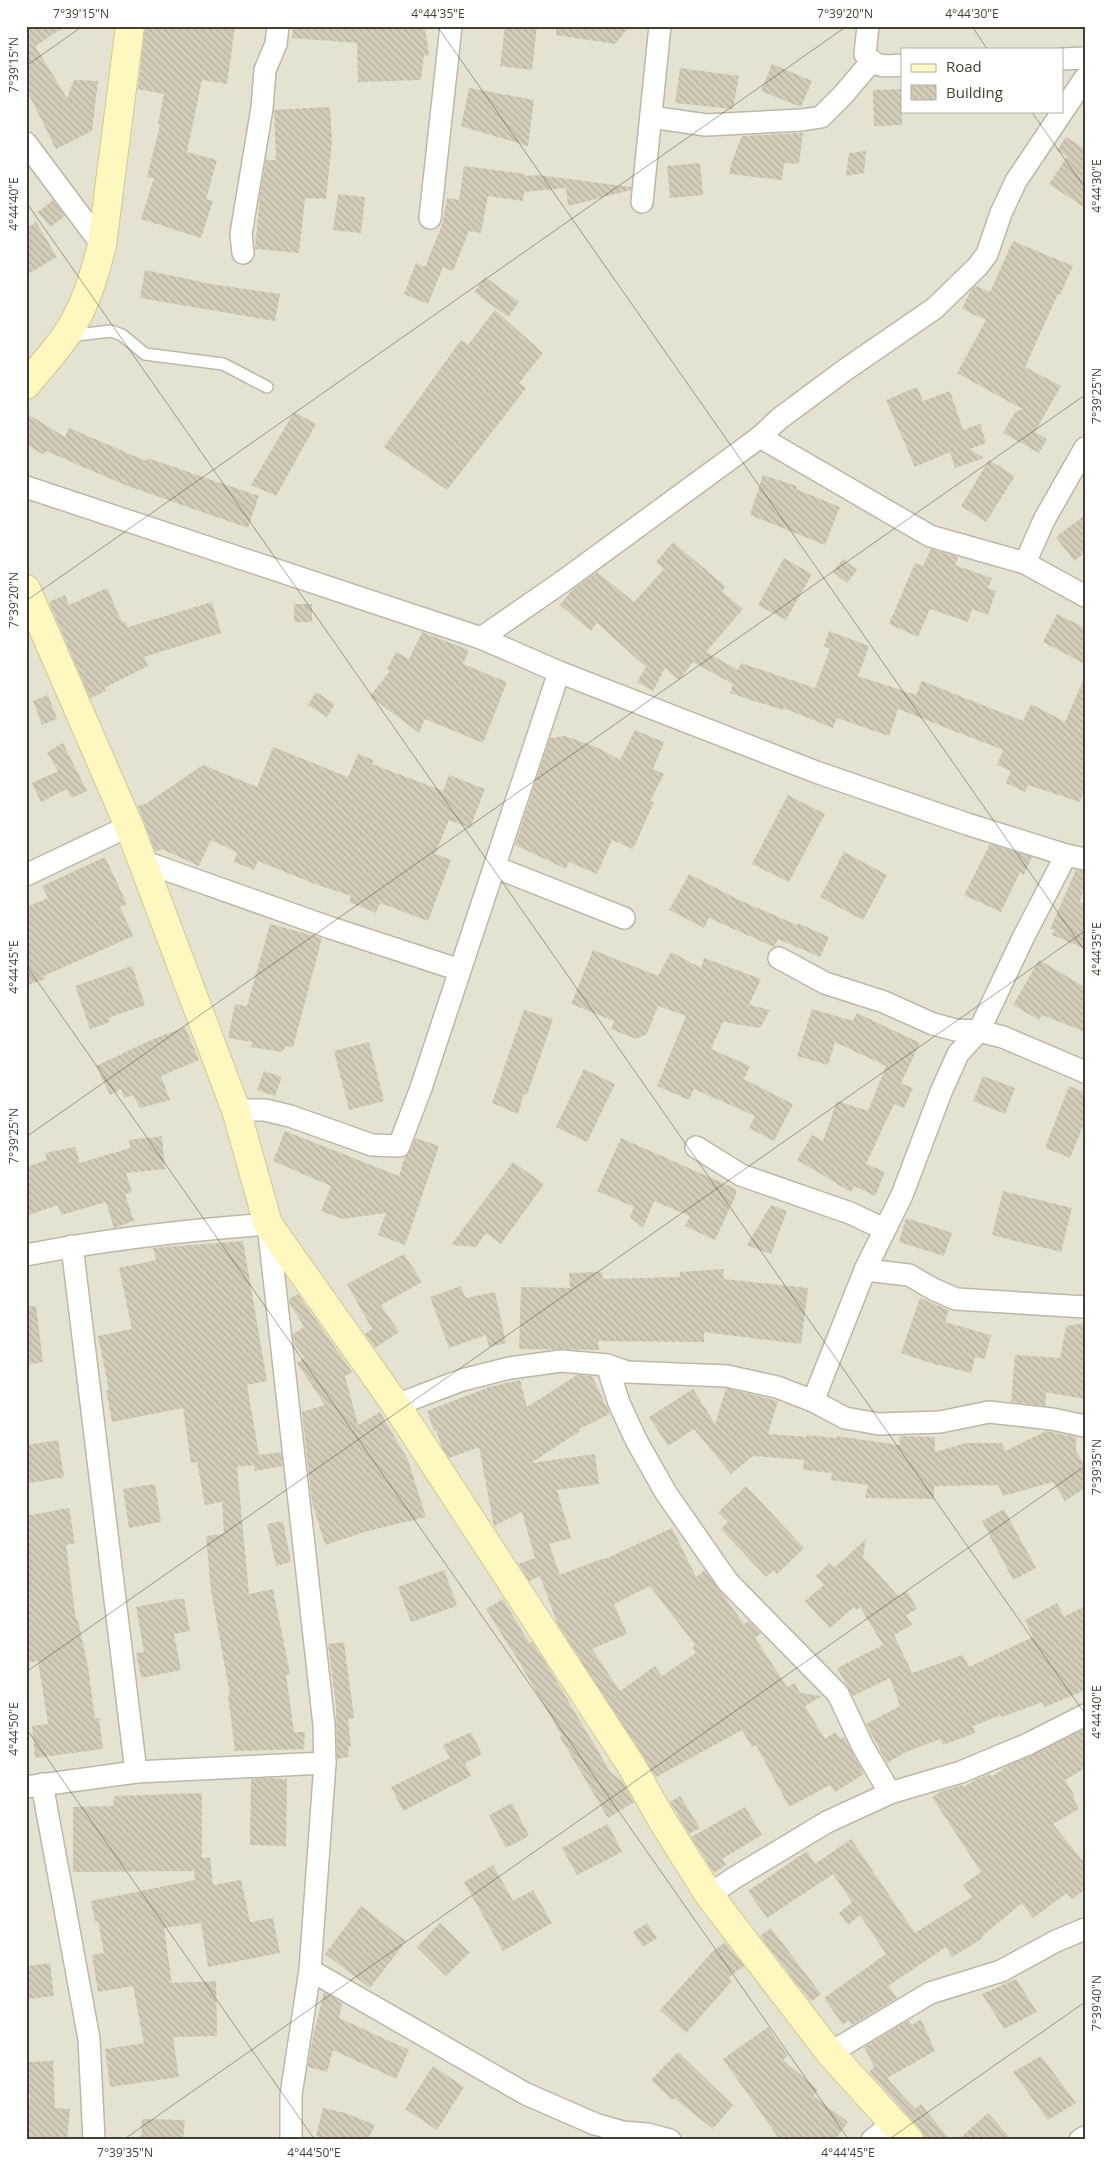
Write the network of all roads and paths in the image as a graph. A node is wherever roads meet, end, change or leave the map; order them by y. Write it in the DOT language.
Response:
graph roads {
  1 [pos="130,26"];
  2 [pos="278,26"];
  3 [pos="451,26"];
  4 [pos="660,26"];
  5 [pos="868,26"];
  6 [pos="1064,58"];
  7 [pos="1085,58"];
  8 [pos="871,62"];
  9 [pos="901,65"];
  10 [pos="1085,78"];
  11 [pos="1064,109"];
  12 [pos="1062,112"];
  13 [pos="651,117"];
  14 [pos="26,143"];
  15 [pos="642,202"];
  16 [pos="430,218"];
  17 [pos="102,245"];
  18 [pos="243,254"];
  19 [pos="65,337"];
  20 [pos="26,385"];
  21 [pos="267,387"];
  22 [pos="760,437"];
  23 [pos="1085,448"];
  24 [pos="26,487"];
  25 [pos="1025,563"];
  26 [pos="26,590"];
  27 [pos="1085,596"];
  28 [pos="481,638"];
  29 [pos="560,672"];
  30 [pos="129,826"];
  31 [pos="1076,857"];
  32 [pos="142,862"];
  33 [pos="494,867"];
  34 [pos="26,875"];
  35 [pos="624,918"];
  36 [pos="779,958"];
  37 [pos="460,970"];
  38 [pos="979,1031"];
  39 [pos="1085,1072"];
  40 [pos="236,1110"];
  41 [pos="696,1147"];
  42 [pos="268,1224"];
  43 [pos="884,1229"];
  44 [pos="72,1246"];
  45 [pos="26,1255"];
  46 [pos="865,1270"];
  47 [pos="1085,1307"];
  48 [pos="607,1365"];
  49 [pos="813,1401"];
  50 [pos="396,1405"];
  51 [pos="1085,1426"];
  52 [pos="1085,1715"];
  53 [pos="325,1764"];
  54 [pos="136,1772"];
  55 [pos="34,1786"];
  56 [pos="890,1793"];
  57 [pos="709,1895"];
  58 [pos="1085,1928"];
  59 [pos="310,1970"];
  60 [pos="830,2053"];
  61 [pos="891,2134"];
  62 [pos="1085,2137"];
  63 [pos="88,2140"];
  64 [pos="94,2140"];
  65 [pos="290,2140"];
  66 [pos="670,2140"];
  67 [pos="1080,2140"];
  1 -- 17 [label="street"];
  2 -- 18 [label="street"];
  3 -- 16 [label="street"];
  4 -- 13 [label="street"];
  5 -- 8 [label="street"];
  6 -- 7 [label="street"];
  8 -- 9 [label="street"];
  8 -- 13 [label="street"];
  10 -- 11 [label="street"];
  12 -- 22 [label="street"];
  13 -- 15 [label="street"];
  14 -- 17 [label="street"];
  17 -- 19 [label="street"];
  19 -- 20 [label="street"];
  19 -- 21 [label="lane"];
  22 -- 25 [label="street"];
  22 -- 28 [label="street"];
  23 -- 25 [label="street"];
  24 -- 28 [label="street"];
  25 -- 27 [label="street"];
  26 -- 30 [label="street"];
  28 -- 29 [label="street"];
  29 -- 31 [label="street"];
  29 -- 33 [label="street"];
  30 -- 32 [label="street"];
  30 -- 34 [label="street"];
  31 -- 38 [label="street"];
  32 -- 37 [label="street"];
  32 -- 40 [label="street"];
  33 -- 35 [label="street"];
  33 -- 37 [label="street"];
  36 -- 38 [label="street"];
  37 -- 40 [label="street"];
  38 -- 39 [label="street"];
  38 -- 43 [label="street"];
  40 -- 42 [label="street"];
  41 -- 43 [label="street"];
  42 -- 44 [label="street"];
  42 -- 50 [label="street"];
  42 -- 53 [label="street"];
  43 -- 46 [label="street"];
  44 -- 45 [label="street"];
  44 -- 54 [label="street"];
  46 -- 47 [label="street"];
  46 -- 49 [label="street"];
  48 -- 49 [label="street"];
  48 -- 50 [label="street"];
  48 -- 56 [label="street"];
  49 -- 51 [label="street"];
  50 -- 57 [label="street"];
  52 -- 56 [label="street"];
  53 -- 54 [label="street"];
  53 -- 59 [label="street"];
  54 -- 55 [label="street"];
  55 -- 63 [label="street"];
  55 -- 64 [label="street"];
  56 -- 57 [label="street"];
  57 -- 60 [label="street"];
  58 -- 60 [label="street"];
  59 -- 65 [label="street"];
  59 -- 66 [label="street"];
  60 -- 61 [label="street"];
  62 -- 67 [label="street"];
}
